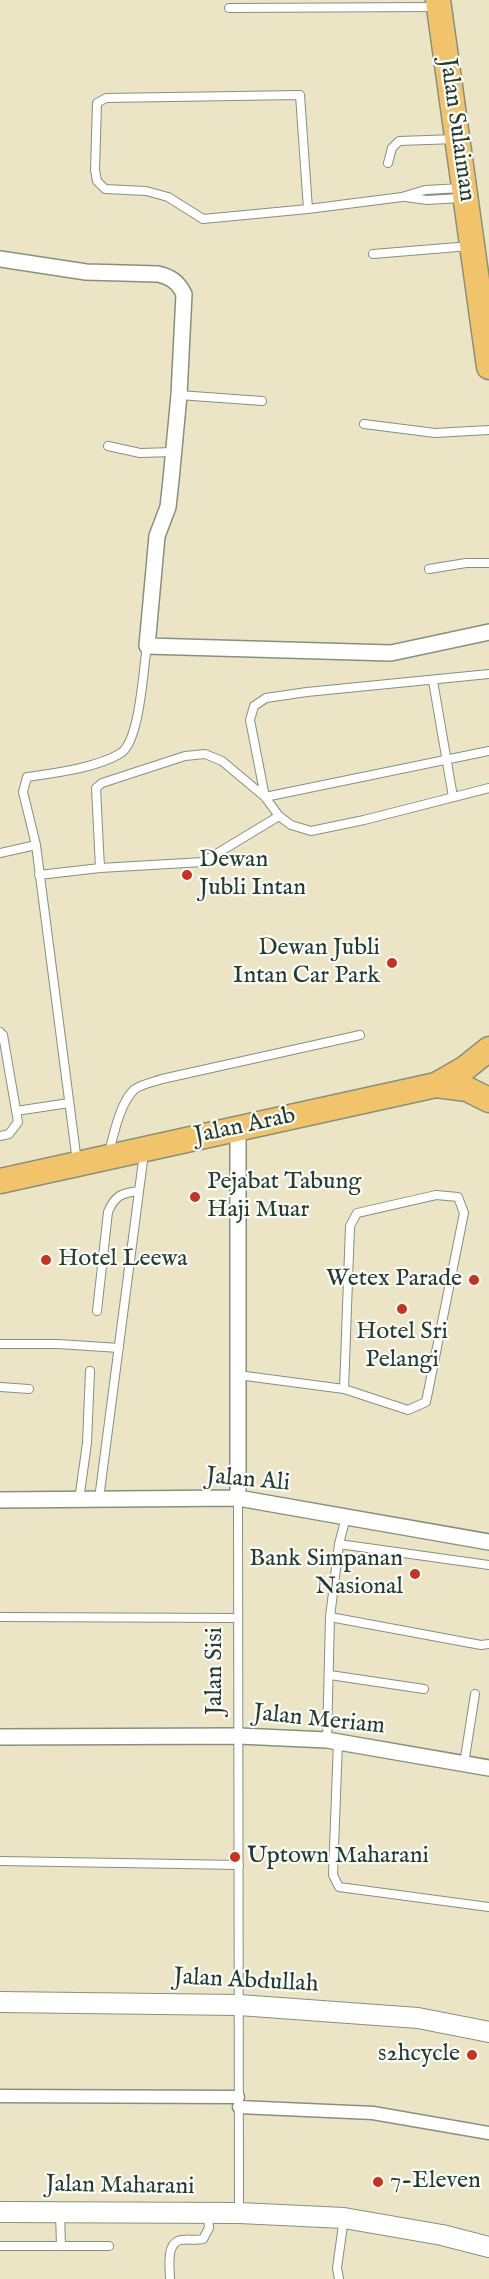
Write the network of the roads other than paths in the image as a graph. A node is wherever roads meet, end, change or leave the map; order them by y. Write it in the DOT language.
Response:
graph roads {
  1 [pos="438,4"];
  2 [pos="229,8"];
  3 [pos="457,139"];
  4 [pos="388,163"];
  5 [pos="465,193"];
  6 [pos="308,209"];
  7 [pos="472,246"];
  8 [pos="373,254"];
  9 [pos="0,260"];
  10 [pos="485,312"];
  11 [pos="488,354"];
  12 [pos="178,395"];
  13 [pos="261,401"];
  14 [pos="364,424"];
  15 [pos="489,430"];
  16 [pos="108,446"];
  17 [pos="173,452"];
  18 [pos="489,563"];
  19 [pos="429,569"];
  20 [pos="489,632"];
  21 [pos="147,646"];
  22 [pos="489,674"];
  23 [pos="433,681"];
  24 [pos="489,751"];
  25 [pos="446,760"];
  26 [pos="489,788"];
  27 [pos="265,797"];
  28 [pos="453,797"];
  29 [pos="279,816"];
  30 [pos="36,845"];
  31 [pos="0,853"];
  32 [pos="100,868"];
  33 [pos="39,875"];
  34 [pos="0,1032"];
  35 [pos="360,1035"];
  36 [pos="489,1049"];
  37 [pos="435,1085"];
  38 [pos="489,1100"];
  39 [pos="69,1103"];
  40 [pos="16,1111"];
  41 [pos="238,1129"];
  42 [pos="0,1136"];
  43 [pos="145,1149"];
  44 [pos="107,1157"];
  45 [pos="77,1163"];
  46 [pos="0,1181"];
  47 [pos="140,1191"];
  48 [pos="97,1311"];
  49 [pos="0,1344"];
  50 [pos="119,1348"];
  51 [pos="90,1371"];
  52 [pos="238,1375"];
  53 [pos="0,1387"];
  54 [pos="29,1389"];
  55 [pos="344,1389"];
  56 [pos="238,1498"];
  57 [pos="99,1499"];
  58 [pos="0,1500"];
  59 [pos="79,1500"];
  60 [pos="346,1517"];
  61 [pos="489,1542"];
  62 [pos="339,1544"];
  63 [pos="489,1565"];
  64 [pos="0,1617"];
  65 [pos="238,1617"];
  66 [pos="330,1617"];
  67 [pos="489,1644"];
  68 [pos="330,1675"];
  69 [pos="424,1689"];
  70 [pos="476,1694"];
  71 [pos="238,1736"];
  72 [pos="0,1737"];
  73 [pos="332,1741"];
  74 [pos="464,1764"];
  75 [pos="489,1768"];
  76 [pos="0,1861"];
  77 [pos="239,1865"];
  78 [pos="489,1907"];
  79 [pos="0,2002"];
  80 [pos="239,2005"];
  81 [pos="489,2032"];
  82 [pos="0,2096"];
  83 [pos="238,2102"];
  84 [pos="489,2133"];
  85 [pos="60,2211"];
  86 [pos="0,2212"];
  87 [pos="239,2213"];
  88 [pos="208,2214"];
  89 [pos="344,2218"];
  90 [pos="0,2246"];
  91 [pos="61,2246"];
  92 [pos="110,2246"];
  93 [pos="489,2247"];
  94 [pos="170,2279"];
  95 [pos="339,2279"];
  1 -- 2 [label="lane"];
  1 -- 3 [label="main road, Jalan Sulaiman"];
  3 -- 4 [label="lane"];
  3 -- 5 [label="main road, Jalan Sulaiman"];
  5 -- 6 [label="lane"];
  5 -- 7 [label="main road, Jalan Sulaiman"];
  6 -- 6 [label="lane"];
  7 -- 8 [label="lane"];
  7 -- 10 [label="main road, Jalan Sulaiman"];
  9 -- 12 [label="street"];
  10 -- 11 [label="main road, Jalan Sulaiman"];
  12 -- 13 [label="lane"];
  12 -- 17 [label="street"];
  14 -- 15 [label="lane"];
  16 -- 17 [label="lane"];
  17 -- 21 [label="street"];
  18 -- 19 [label="lane"];
  20 -- 21 [label="street"];
  21 -- 30 [label="lane"];
  22 -- 23 [label="lane"];
  23 -- 25 [label="lane"];
  23 -- 27 [label="lane"];
  24 -- 25 [label="lane"];
  25 -- 27 [label="lane"];
  25 -- 28 [label="lane"];
  26 -- 28 [label="lane"];
  27 -- 29 [label="lane"];
  27 -- 32 [label="lane"];
  28 -- 29 [label="lane"];
  29 -- 32 [label="lane"];
  30 -- 31 [label="lane"];
  30 -- 33 [label="lane"];
  32 -- 33 [label="lane"];
  33 -- 39 [label="lane"];
  34 -- 40 [label="lane"];
  35 -- 44 [label="lane"];
  36 -- 37 [label="main road"];
  37 -- 38 [label="main road, Jalan Arab"];
  37 -- 41 [label="main road, Jalan Arab"];
  39 -- 40 [label="lane"];
  39 -- 45 [label="lane"];
  40 -- 42 [label="lane"];
  41 -- 43 [label="main road, Jalan Arab"];
  41 -- 52 [label="street, Jalan Sisi"];
  43 -- 44 [label="main road, Jalan Arab"];
  43 -- 47 [label="lane"];
  44 -- 45 [label="main road, Jalan Arab"];
  45 -- 46 [label="main road, Jalan Arab"];
  47 -- 48 [label="lane"];
  47 -- 50 [label="lane"];
  49 -- 50 [label="lane"];
  50 -- 57 [label="lane"];
  51 -- 59 [label="lane"];
  52 -- 55 [label="lane"];
  52 -- 56 [label="street, Jalan Sisi"];
  53 -- 54 [label="lane"];
  55 -- 55 [label="lane"];
  56 -- 57 [label="street, Jalan Ali"];
  56 -- 60 [label="street, Jalan Ali"];
  56 -- 65 [label="lane, Jalan Sisi"];
  57 -- 59 [label="street, Jalan Ali"];
  58 -- 59 [label="street, Jalan Ali"];
  60 -- 61 [label="street, Jalan Ali"];
  60 -- 62 [label="lane"];
  62 -- 63 [label="lane"];
  62 -- 66 [label="lane"];
  64 -- 65 [label="lane"];
  65 -- 71 [label="lane, Jalan Sisi"];
  66 -- 67 [label="lane"];
  66 -- 68 [label="lane"];
  68 -- 69 [label="lane"];
  68 -- 73 [label="lane"];
  70 -- 74 [label="lane"];
  71 -- 72 [label="street, Jalan Meriam"];
  71 -- 73 [label="street, Jalan Meriam"];
  71 -- 77 [label="lane, Jalan Sisi"];
  73 -- 74 [label="street, Jalan Meriam"];
  73 -- 78 [label="lane"];
  74 -- 75 [label="street, Jalan Meriam"];
  76 -- 77 [label="lane"];
  77 -- 80 [label="lane, Jalan Sisi"];
  79 -- 80 [label="street, Jalan Abdullah"];
  80 -- 81 [label="street, Jalan Abdullah"];
  80 -- 83 [label="lane, Jalan Sisi"];
  82 -- 83 [label="street"];
  83 -- 84 [label="street"];
  83 -- 87 [label="lane, Jalan Sisi"];
  85 -- 86 [label="street, Jalan Maharani"];
  85 -- 88 [label="street, Jalan Maharani"];
  85 -- 91 [label="lane"];
  87 -- 88 [label="street, Jalan Maharani"];
  87 -- 89 [label="street, Jalan Maharani"];
  88 -- 94 [label="lane"];
  89 -- 93 [label="street, Jalan Maharani"];
  89 -- 95 [label="lane"];
  90 -- 91 [label="lane"];
  91 -- 92 [label="lane"];
}
